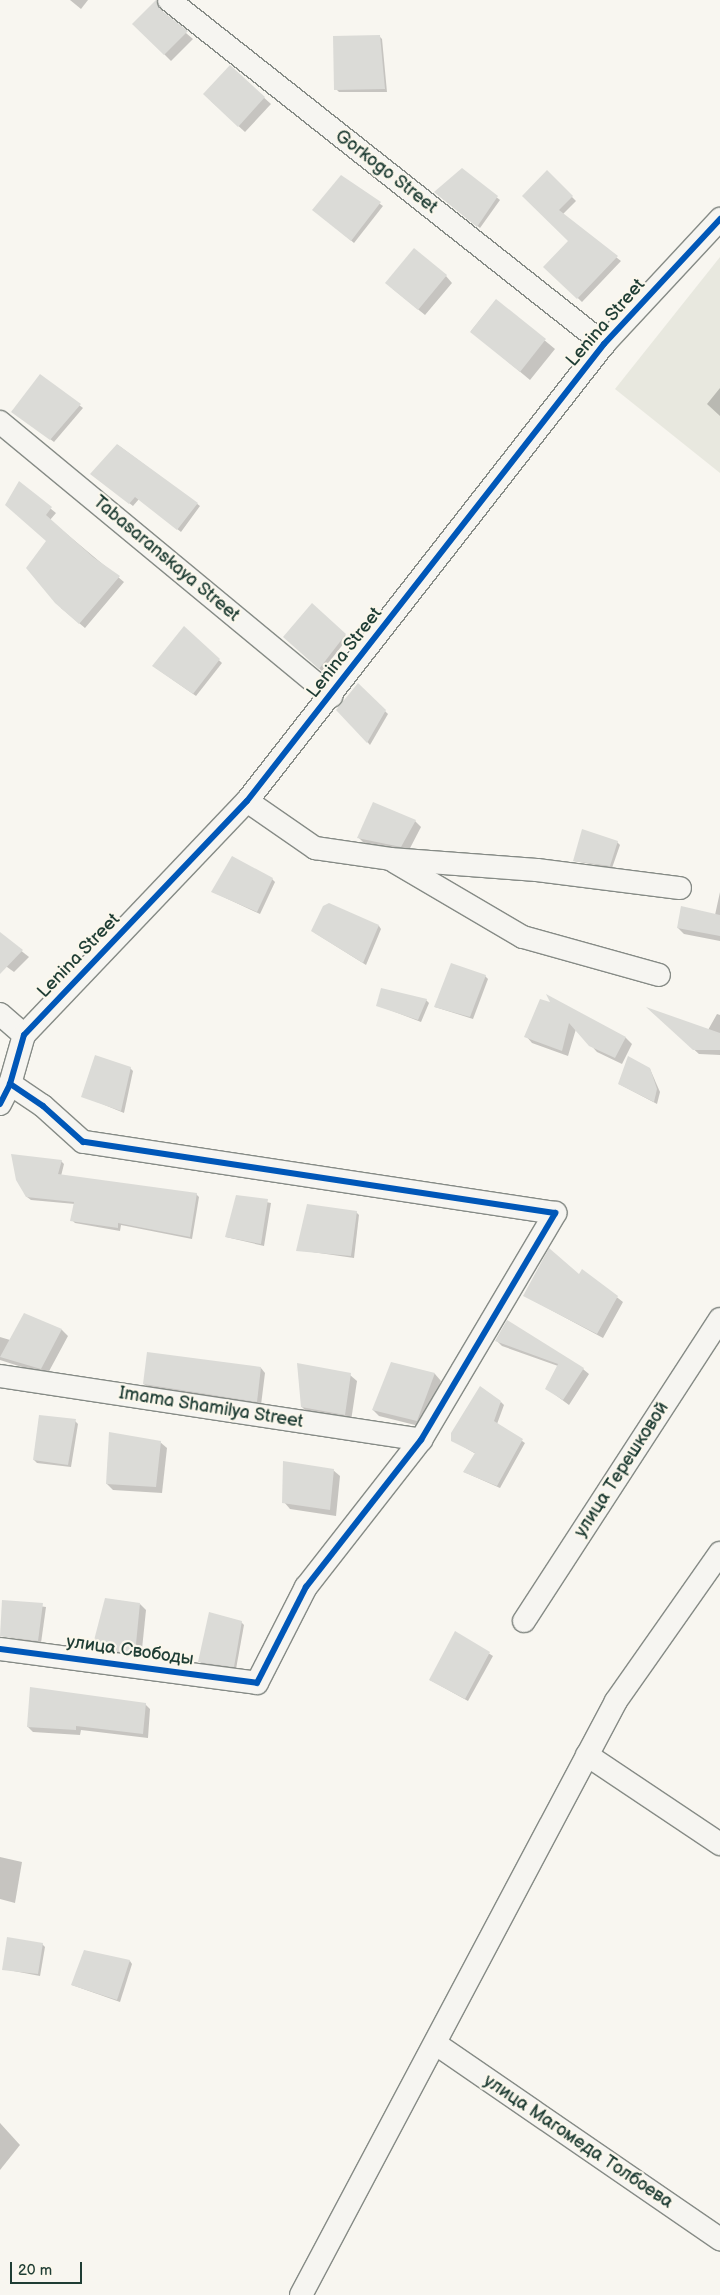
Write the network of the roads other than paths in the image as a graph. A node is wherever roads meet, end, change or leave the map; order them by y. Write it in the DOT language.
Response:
graph roads {
  1 [pos="169,0"];
  2 [pos="720,219"];
  3 [pos="604,344"];
  4 [pos="0,422"];
  5 [pos="331,696"];
  6 [pos="247,801"];
  7 [pos="390,859"];
  8 [pos="680,888"];
  9 [pos="659,975"];
  10 [pos="0,1014"];
  11 [pos="24,1035"];
  12 [pos="5,1094"];
  13 [pos="720,1319"];
  14 [pos="0,1376"];
  15 [pos="421,1440"];
  16 [pos="720,1553"];
  17 [pos="524,1621"];
  18 [pos="0,1649"];
  19 [pos="587,1755"];
  20 [pos="720,1844"];
  21 [pos="436,2044"];
  22 [pos="720,2239"];
  23 [pos="301,2295"];
  1 -- 3 [label="street, Gorkogo Street"];
  2 -- 3 [label="street, Lenina Street"];
  3 -- 5 [label="street, Lenina Street"];
  4 -- 5 [label="street, Tabasaranskaya Street"];
  5 -- 6 [label="street, Lenina Street"];
  6 -- 7 [label="street"];
  6 -- 11 [label="street, Lenina Street"];
  7 -- 8 [label="street"];
  7 -- 9 [label="street"];
  10 -- 11 [label="street"];
  11 -- 12 [label="street, Lenina Street"];
  12 -- 15 [label="street"];
  13 -- 17 [label="street, улица Терешковой"];
  14 -- 15 [label="street, Imama Shamilya Street"];
  15 -- 18 [label="street, улица Свободы"];
  16 -- 19 [label="street"];
  19 -- 20 [label="street"];
  19 -- 21 [label="street"];
  21 -- 22 [label="street, улица Магомеда Толбоева"];
  21 -- 23 [label="street"];
}
